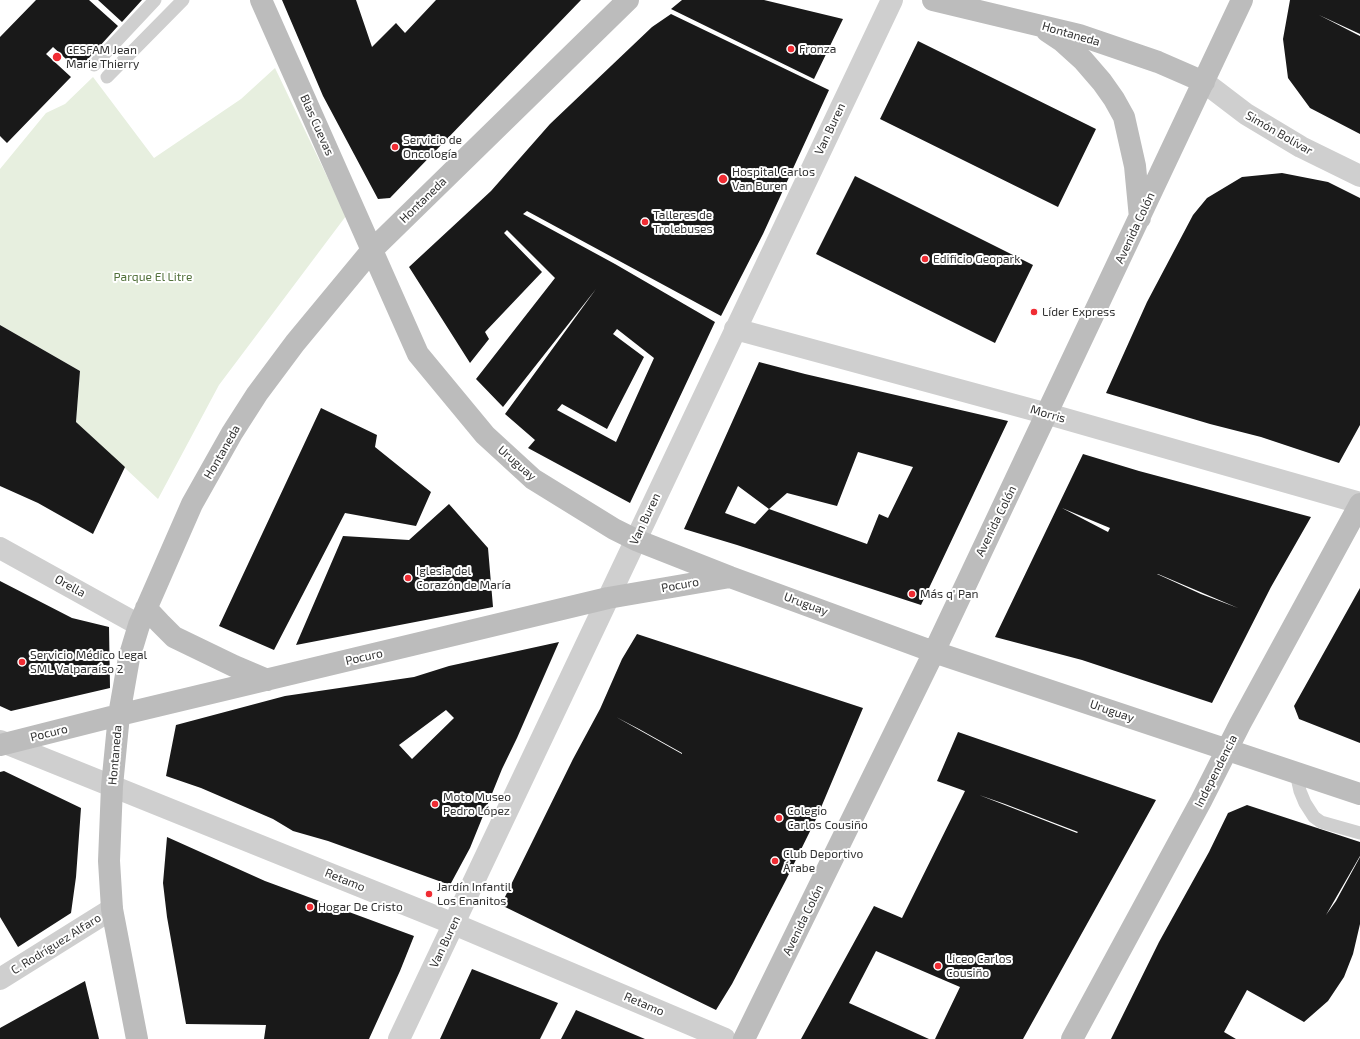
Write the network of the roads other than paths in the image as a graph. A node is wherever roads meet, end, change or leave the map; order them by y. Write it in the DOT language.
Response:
graph roads {
  1 [pos="155,0"];
  2 [pos="183,0"];
  3 [pos="261,0"];
  4 [pos="628,0"];
  5 [pos="892,0"];
  6 [pos="933,0"];
  7 [pos="1242,0"];
  8 [pos="1038,24"];
  9 [pos="94,65"];
  10 [pos="107,77"];
  11 [pos="1204,82"];
  12 [pos="1360,176"];
  13 [pos="1140,218"];
  14 [pos="372,250"];
  15 [pos="735,329"];
  16 [pos="1048,414"];
  17 [pos="1360,504"];
  18 [pos="636,540"];
  19 [pos="0,548"];
  20 [pos="730,576"];
  21 [pos="608,598"];
  22 [pos="142,616"];
  23 [pos="934,652"];
  24 [pos="267,680"];
  25 [pos="119,715"];
  26 [pos="2,743"];
  27 [pos="1226,750"];
  28 [pos="1296,773"];
  29 [pos="112,786"];
  30 [pos="1360,794"];
  31 [pos="1360,833"];
  32 [pos="112,909"];
  33 [pos="454,924"];
  34 [pos="0,979"];
  35 [pos="137,1039"];
  36 [pos="399,1039"];
  37 [pos="725,1039"];
  38 [pos="744,1039"];
  39 [pos="1072,1039"];
  1 -- 9 [label="lane"];
  2 -- 10 [label="lane"];
  3 -- 14 [label="street, Blas Cuevas"];
  4 -- 14 [label="street, Hontaneda"];
  5 -- 15 [label="street, Van Buren"];
  6 -- 8 [label="street, Hontaneda"];
  7 -- 11 [label="street, Avenida Colón"];
  8 -- 11 [label="street, Hontaneda"];
  8 -- 13 [label="street"];
  11 -- 12 [label="street, Simón Bolívar"];
  11 -- 13 [label="street, Avenida Colón"];
  13 -- 16 [label="street, Avenida Colón"];
  14 -- 18 [label="street, Uruguay"];
  14 -- 22 [label="street, Hontaneda"];
  15 -- 16 [label="street, Morris"];
  15 -- 18 [label="street, Van Buren"];
  16 -- 17 [label="street, Morris"];
  16 -- 23 [label="street, Avenida Colón"];
  17 -- 27 [label="street, Independencia"];
  18 -- 20 [label="street, Uruguay"];
  18 -- 21 [label="street, Van Buren"];
  19 -- 22 [label="street, Orella"];
  20 -- 21 [label="street, Pocuro"];
  20 -- 23 [label="street, Uruguay"];
  21 -- 24 [label="street, Pocuro"];
  21 -- 33 [label="street, Van Buren"];
  22 -- 24 [label="street"];
  22 -- 25 [label="street, Hontaneda"];
  23 -- 27 [label="street, Uruguay"];
  23 -- 38 [label="street, Avenida Colón"];
  24 -- 25 [label="street, Pocuro"];
  25 -- 26 [label="street, Pocuro"];
  25 -- 29 [label="street, Hontaneda"];
  26 -- 29 [label="street, Retamo"];
  27 -- 28 [label="street, Uruguay"];
  27 -- 39 [label="street, Independencia"];
  28 -- 30 [label="street, Uruguay"];
  28 -- 31 [label="lane"];
  29 -- 32 [label="street, Hontaneda"];
  29 -- 33 [label="street, Retamo"];
  32 -- 34 [label="street, C. Rodríguez Alfaro"];
  32 -- 35 [label="street, Hontaneda"];
  33 -- 36 [label="street, Van Buren"];
  33 -- 37 [label="street, Retamo"];
}
